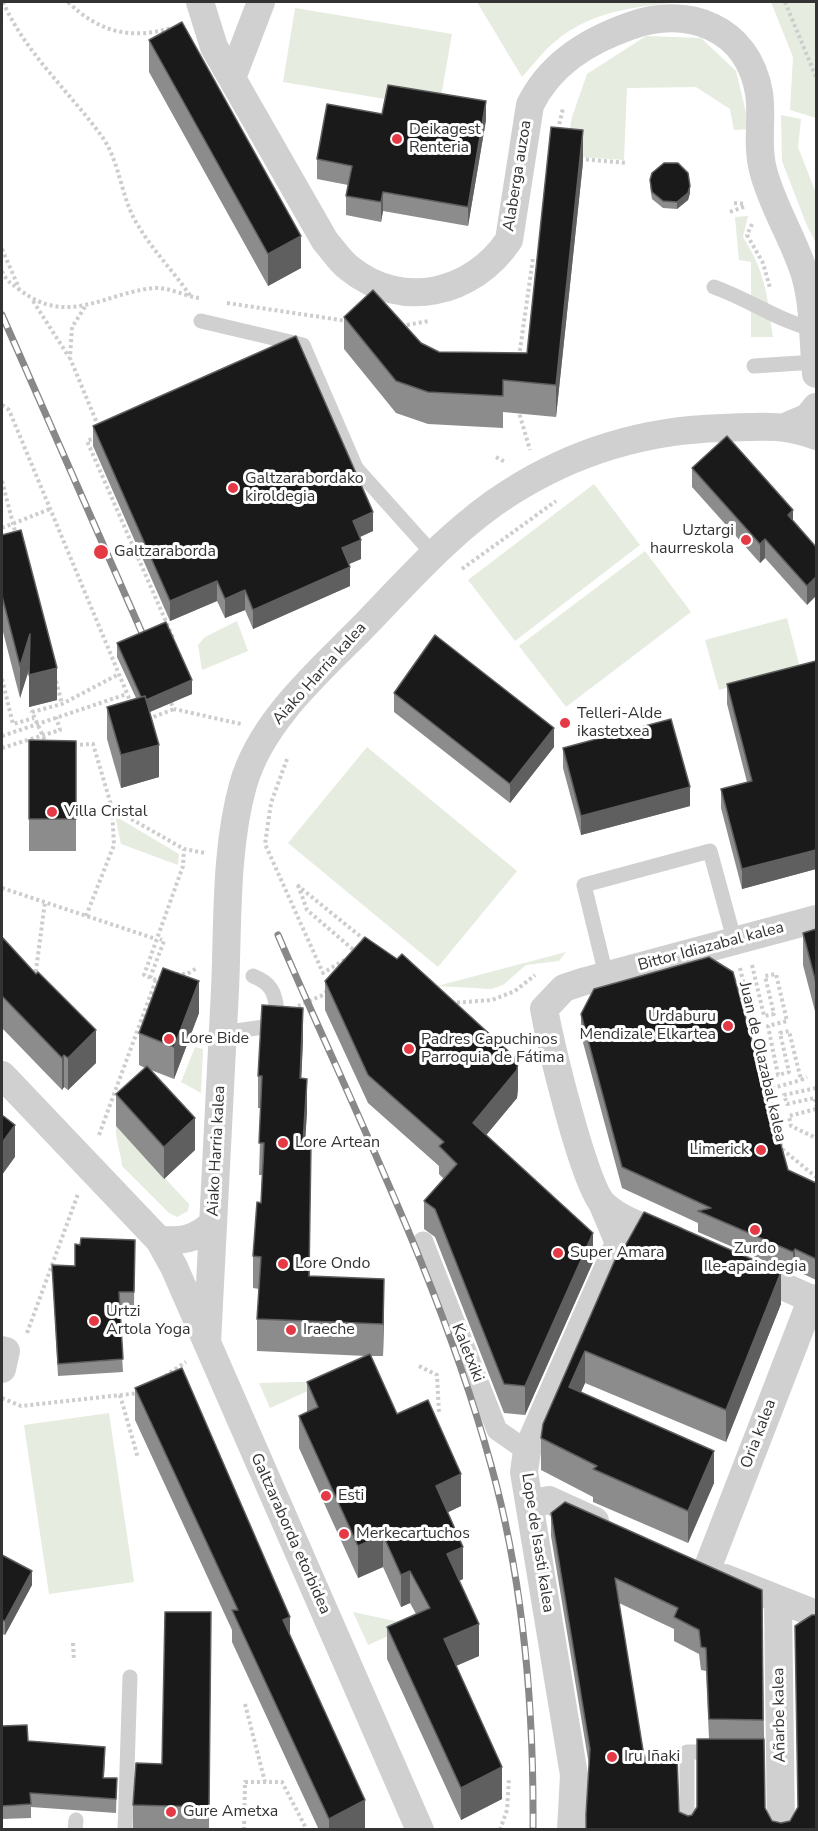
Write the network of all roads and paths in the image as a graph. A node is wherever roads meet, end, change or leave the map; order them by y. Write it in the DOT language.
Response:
graph roads {
  1 [pos="3,2"];
  2 [pos="68,2"];
  3 [pos="261,2"];
  4 [pos="784,2"];
  5 [pos="201,10"];
  6 [pos="816,77"];
  7 [pos="232,78"];
  8 [pos="570,159"];
  9 [pos="627,163"];
  10 [pos="752,204"];
  11 [pos="730,212"];
  12 [pos="2,249"];
  13 [pos="2,271"];
  14 [pos="714,287"];
  15 [pos="19,289"];
  16 [pos="191,297"];
  17 [pos="202,298"];
  18 [pos="33,301"];
  19 [pos="224,302"];
  20 [pos="85,306"];
  21 [pos="354,317"];
  22 [pos="440,319"];
  23 [pos="201,321"];
  24 [pos="392,326"];
  25 [pos="812,329"];
  26 [pos="70,358"];
  27 [pos="754,366"];
  28 [pos="816,368"];
  29 [pos="2,405"];
  30 [pos="517,405"];
  31 [pos="816,407"];
  32 [pos="787,426"];
  33 [pos="816,436"];
  34 [pos="530,450"];
  35 [pos="496,457"];
  36 [pos="506,462"];
  37 [pos="2,481"];
  38 [pos="563,496"];
  39 [pos="50,509"];
  40 [pos="13,525"];
  41 [pos="2,528"];
  42 [pos="19,547"];
  43 [pos="434,555"];
  44 [pos="457,573"];
  45 [pos="174,640"];
  46 [pos="53,670"];
  47 [pos="119,674"];
  48 [pos="2,679"];
  49 [pos="174,692"];
  50 [pos="127,694"];
  51 [pos="162,700"];
  52 [pos="171,703"];
  53 [pos="62,704"];
  54 [pos="174,709"];
  55 [pos="135,713"];
  56 [pos="56,717"];
  57 [pos="34,718"];
  58 [pos="140,723"];
  59 [pos="36,725"];
  60 [pos="2,735"];
  61 [pos="264,738"];
  62 [pos="70,746"];
  63 [pos="48,747"];
  64 [pos="2,748"];
  65 [pos="112,808"];
  66 [pos="184,849"];
  67 [pos="214,855"];
  68 [pos="2,888"];
  69 [pos="45,902"];
  70 [pos="86,916"];
  71 [pos="816,919"];
  72 [pos="158,939"];
  73 [pos="734,939"];
  74 [pos="372,946"];
  75 [pos="201,961"];
  76 [pos="762,961"];
  77 [pos="739,968"];
  78 [pos="542,973"];
  79 [pos="606,975"];
  80 [pos="253,976"];
  81 [pos="150,978"];
  82 [pos="35,979"];
  83 [pos="156,980"];
  84 [pos="441,1003"];
  85 [pos="222,1034"];
  86 [pos="2,1075"];
  87 [pos="807,1077"];
  88 [pos="801,1080"];
  89 [pos="816,1088"];
  90 [pos="766,1090"];
  91 [pos="816,1108"];
  92 [pos="99,1135"];
  93 [pos="816,1138"];
  94 [pos="816,1177"];
  95 [pos="78,1193"];
  96 [pos="603,1205"];
  97 [pos="213,1223"];
  98 [pos="159,1240"];
  99 [pos="423,1242"];
  100 [pos="814,1300"];
  101 [pos="27,1334"];
  102 [pos="2,1350"];
  103 [pos="199,1350"];
  104 [pos="419,1366"];
  105 [pos="4,1378"];
  106 [pos="157,1381"];
  107 [pos="148,1387"];
  108 [pos="120,1395"];
  109 [pos="2,1400"];
  110 [pos="439,1413"];
  111 [pos="527,1451"];
  112 [pos="138,1458"];
  113 [pos="530,1504"];
  114 [pos="623,1533"];
  115 [pos="778,1601"];
  116 [pos="816,1614"];
  117 [pos="73,1643"];
  118 [pos="74,1661"];
  119 [pos="130,1677"];
  120 [pos="245,1704"];
  121 [pos="734,1752"];
  122 [pos="509,1779"];
  123 [pos="265,1782"];
  124 [pos="125,1830"];
  125 [pos="244,1830"];
  126 [pos="308,1830"];
  127 [pos="420,1830"];
  128 [pos="500,1830"];
  129 [pos="571,1830"];
  130 [pos="687,1830"];
  131 [pos="781,1830"];
  1 -- 16 [label="path"];
  2 -- 5 [label="path"];
  3 -- 7 [label="street"];
  4 -- 6 [label="path"];
  5 -- 7 [label="street, Alaberga auzoa"];
  7 -- 25 [label="street, Alaberga auzoa"];
  8 -- 9 [label="path"];
  10 -- 11 [label="path"];
  12 -- 15 [label="path"];
  13 -- 15 [label="path"];
  14 -- 25 [label="lane"];
  15 -- 18 [label="path"];
  16 -- 17 [label="path"];
  16 -- 20 [label="path"];
  16 -- 23 [label="path"];
  18 -- 20 [label="path"];
  18 -- 26 [label="path"];
  19 -- 21 [label="path"];
  20 -- 26 [label="path"];
  22 -- 24 [label="path"];
  23 -- 43 [label="lane"];
  25 -- 28 [label="street, Alaberga auzoa"];
  26 -- 45 [label="path"];
  27 -- 28 [label="lane"];
  29 -- 39 [label="path"];
  30 -- 34 [label="path"];
  31 -- 32 [label="street, Aiako Harria kalea"];
  32 -- 33 [label="street, Aiako Harria kalea"];
  32 -- 43 [label="street, Aiako Harria kalea"];
  35 -- 36 [label="path"];
  37 -- 40 [label="path"];
  38 -- 44 [label="path"];
  39 -- 40 [label="path"];
  39 -- 47 [label="path"];
  40 -- 41 [label="path"];
  40 -- 42 [label="path"];
  43 -- 61 [label="street, Aiako Harria kalea"];
  46 -- 53 [label="path"];
  47 -- 50 [label="path"];
  47 -- 53 [label="path"];
  48 -- 57 [label="path"];
  49 -- 52 [label="path"];
  50 -- 55 [label="path"];
  50 -- 56 [label="path"];
  51 -- 52 [label="path"];
  52 -- 54 [label="path"];
  53 -- 57 [label="path"];
  54 -- 58 [label="path"];
  54 -- 61 [label="path"];
  56 -- 59 [label="path"];
  56 -- 64 [label="path"];
  57 -- 59 [label="path"];
  59 -- 60 [label="path"];
  59 -- 63 [label="path"];
  61 -- 74 [label="path"];
  61 -- 85 [label="street, Aiako Harria kalea"];
  62 -- 65 [label="path"];
  65 -- 66 [label="path"];
  65 -- 70 [label="path"];
  66 -- 67 [label="path"];
  66 -- 72 [label="path"];
  68 -- 69 [label="path"];
  69 -- 70 [label="path"];
  69 -- 82 [label="path"];
  70 -- 72 [label="path"];
  71 -- 73 [label="street, Bittor Idiazabal kalea"];
  72 -- 81 [label="path"];
  72 -- 81 [label="path"];
  73 -- 79 [label="street, Bittor Idiazabal kalea"];
  73 -- 79 [label="lane"];
  75 -- 83 [label="path"];
  76 -- 88 [label="path"];
  77 -- 90 [label="path, Juan de Olazabal kalea"];
  78 -- 84 [label="path"];
  79 -- 96 [label="street, Bittor Idiazabal kalea"];
  80 -- 85 [label="lane"];
  81 -- 83 [label="path"];
  83 -- 92 [label="path"];
  85 -- 97 [label="street, Aiako Harria kalea"];
  86 -- 98 [label="street, Galtzaraborda etorbidea"];
  87 -- 88 [label="path"];
  88 -- 90 [label="path"];
  89 -- 91 [label="path"];
  90 -- 94 [label="path, Juan de Olazabal kalea"];
  91 -- 93 [label="path"];
  95 -- 101 [label="path"];
  96 -- 100 [label="street"];
  96 -- 111 [label="street, Lope de Isasti kalea"];
  97 -- 98 [label="street"];
  97 -- 103 [label="street, Aiako Harria kalea"];
  98 -- 103 [label="street, Galtzaraborda etorbidea"];
  99 -- 111 [label="street, Kaletxiki"];
  100 -- 115 [label="street, Oria kalea"];
  102 -- 105 [label="street"];
  103 -- 106 [label="path"];
  103 -- 127 [label="street, Galtzaraborda etorbidea"];
  104 -- 110 [label="path"];
  105 -- 109 [label="path"];
  107 -- 108 [label="path"];
  108 -- 109 [label="path"];
  108 -- 112 [label="path"];
  111 -- 113 [label="street, Lope de Isasti kalea"];
  113 -- 114 [label="street"];
  113 -- 129 [label="street, Lope de Isasti kalea"];
  115 -- 116 [label="street"];
  115 -- 131 [label="street, Añarbe kalea"];
  117 -- 118 [label="path"];
  119 -- 124 [label="lane"];
  120 -- 123 [label="path"];
  121 -- 130 [label="lane"];
  122 -- 128 [label="path"];
  123 -- 125 [label="path"];
  123 -- 126 [label="path"];
}
